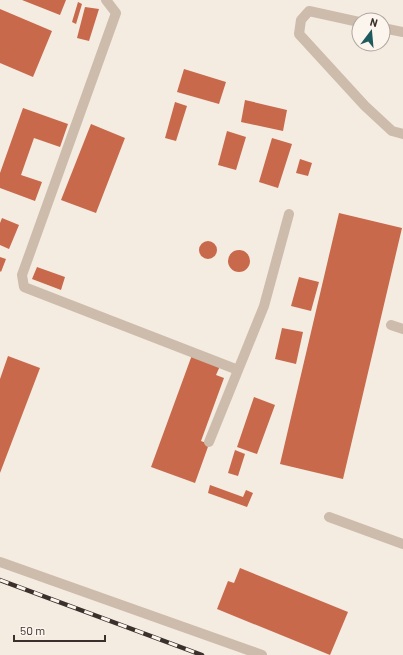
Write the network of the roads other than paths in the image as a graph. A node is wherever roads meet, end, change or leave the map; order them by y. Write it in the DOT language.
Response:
graph roads {
  1 [pos="106,0"];
  2 [pos="351,20"];
  3 [pos="391,30"];
  4 [pos="403,32"];
  5 [pos="403,134"];
  6 [pos="289,214"];
  7 [pos="391,325"];
  8 [pos="403,329"];
  9 [pos="238,370"];
  10 [pos="209,442"];
  11 [pos="329,517"];
  12 [pos="403,544"];
  13 [pos="0,562"];
  14 [pos="262,655"];
  1 -- 9 [label="lane"];
  2 -- 5 [label="lane"];
  3 -- 4 [label="lane"];
  6 -- 9 [label="lane"];
  7 -- 8 [label="lane"];
  9 -- 10 [label="lane"];
  11 -- 12 [label="lane"];
  13 -- 14 [label="lane"];
}
